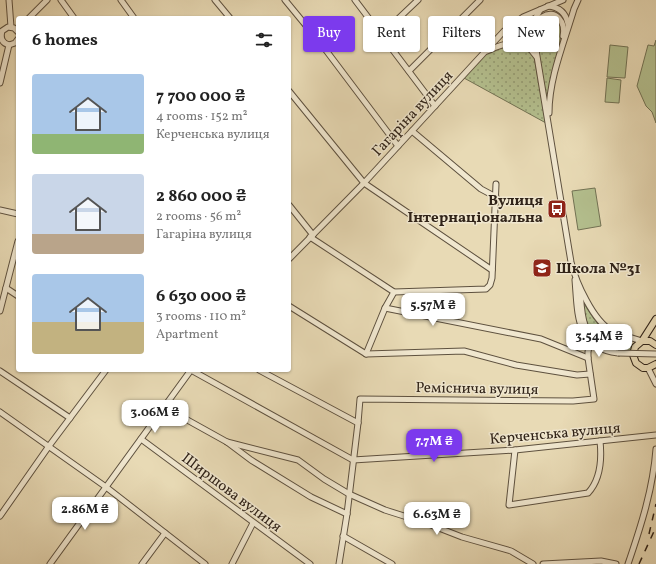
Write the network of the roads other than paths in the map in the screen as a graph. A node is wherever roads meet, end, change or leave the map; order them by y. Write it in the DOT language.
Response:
graph roads {
  1 [pos="9,0"];
  2 [pos="47,0"];
  3 [pos="61,0"];
  4 [pos="121,0"];
  5 [pos="216,0"];
  6 [pos="285,0"];
  7 [pos="355,0"];
  8 [pos="418,0"];
  9 [pos="480,0"];
  10 [pos="563,0"];
  11 [pos="578,0"];
  12 [pos="544,7"];
  13 [pos="30,16"];
  14 [pos="73,16"];
  15 [pos="133,16"];
  16 [pos="228,16"];
  17 [pos="367,16"];
  18 [pos="401,16"];
  19 [pos="536,16"];
  20 [pos="559,18"];
  21 [pos="11,27"];
  22 [pos="568,29"];
  23 [pos="16,30"];
  24 [pos="0,37"];
  25 [pos="495,41"];
  26 [pos="16,43"];
  27 [pos="9,45"];
  28 [pos="495,47"];
  29 [pos="395,52"];
  30 [pos="484,52"];
  31 [pos="536,52"];
  32 [pos="536,56"];
  33 [pos="560,56"];
  34 [pos="409,71"];
  35 [pos="0,83"];
  36 [pos="291,93"];
  37 [pos="436,106"];
  38 [pos="412,131"];
  39 [pos="550,132"];
  40 [pos="398,146"];
  41 [pos="364,183"];
  42 [pos="496,184"];
  43 [pos="496,197"];
  44 [pos="291,208"];
  45 [pos="0,210"];
  46 [pos="16,214"];
  47 [pos="312,236"];
  48 [pos="16,248"];
  49 [pos="291,257"];
  50 [pos="492,270"];
  51 [pos="575,275"];
  52 [pos="6,288"];
  53 [pos="580,288"];
  54 [pos="394,292"];
  55 [pos="16,295"];
  56 [pos="291,307"];
  57 [pos="384,308"];
  58 [pos="0,311"];
  59 [pos="656,319"];
  60 [pos="631,338"];
  61 [pos="642,341"];
  62 [pos="590,342"];
  63 [pos="656,345"];
  64 [pos="635,347"];
  65 [pos="366,354"];
  66 [pos="618,354"];
  67 [pos="656,354"];
  68 [pos="588,358"];
  69 [pos="656,364"];
  70 [pos="648,368"];
  71 [pos="0,372"];
  72 [pos="104,372"];
  73 [pos="190,372"];
  74 [pos="195,372"];
  75 [pos="263,372"];
  76 [pos="590,374"];
  77 [pos="656,384"];
  78 [pos="164,408"];
  79 [pos="0,412"];
  80 [pos="70,418"];
  81 [pos="358,423"];
  82 [pos="656,435"];
  83 [pos="141,439"];
  84 [pos="600,441"];
  85 [pos="227,442"];
  86 [pos="49,446"];
  87 [pos="656,449"];
  88 [pos="515,450"];
  89 [pos="353,460"];
  90 [pos="106,487"];
  91 [pos="349,494"];
  92 [pos="347,514"];
  93 [pos="0,516"];
  94 [pos="253,523"];
  95 [pos="165,533"];
  96 [pos="343,536"];
  97 [pos="576,563"];
  98 [pos="50,564"];
  99 [pos="142,564"];
  100 [pos="205,564"];
  101 [pos="232,564"];
  102 [pos="310,564"];
  103 [pos="339,564"];
  104 [pos="392,564"];
  105 [pos="533,564"];
  106 [pos="543,564"];
  107 [pos="616,564"];
  108 [pos="628,564"];
  1 -- 21 [label="street"];
  2 -- 13 [label="street"];
  3 -- 14 [label="street"];
  4 -- 15 [label="street"];
  5 -- 16 [label="street"];
  6 -- 40 [label="street"];
  7 -- 17 [label="street"];
  8 -- 18 [label="street"];
  9 -- 34 [label="street"];
  10 -- 12 [label="street, Гагаріна вулиця"];
  11 -- 22 [label="street"];
  12 -- 19 [label="street"];
  12 -- 22 [label="street"];
  12 -- 25 [label="street, Гагаріна вулиця"];
  20 -- 33 [label="street"];
  21 -- 23 [label="street"];
  21 -- 24 [label="street"];
  22 -- 33 [label="street"];
  24 -- 27 [label="street"];
  26 -- 27 [label="street"];
  27 -- 35 [label="street"];
  28 -- 32 [label="street"];
  29 -- 34 [label="street"];
  30 -- 37 [label="street, Гагаріна вулиця"];
  31 -- 32 [label="street"];
  32 -- 39 [label="street"];
  33 -- 39 [label="street"];
  34 -- 37 [label="street"];
  36 -- 41 [label="street"];
  37 -- 38 [label="street, Гагаріна вулиця"];
  38 -- 40 [label="street, Гагаріна вулиця"];
  38 -- 43 [label="street"];
  39 -- 51 [label="street"];
  40 -- 41 [label="street, Гагаріна вулиця"];
  41 -- 47 [label="street, Гагаріна вулиця"];
  41 -- 50 [label="street"];
  42 -- 43 [label="street"];
  43 -- 50 [label="street"];
  44 -- 47 [label="street"];
  45 -- 46 [label="street"];
  47 -- 49 [label="street, Гагаріна вулиця"];
  47 -- 54 [label="street"];
  48 -- 52 [label="street"];
  50 -- 54 [label="street"];
  51 -- 53 [label="street"];
  51 -- 62 [label="street"];
  52 -- 55 [label="street"];
  52 -- 58 [label="street"];
  53 -- 60 [label="street"];
  53 -- 66 [label="street"];
  54 -- 57 [label="street"];
  56 -- 65 [label="street"];
  57 -- 65 [label="street"];
  57 -- 68 [label="street"];
  59 -- 61 [label="main road"];
  60 -- 61 [label="street"];
  60 -- 64 [label="street"];
  61 -- 63 [label="main road"];
  61 -- 64 [label="main road"];
  62 -- 66 [label="street"];
  62 -- 68 [label="street"];
  64 -- 70 [label="main road"];
  65 -- 76 [label="street"];
  66 -- 67 [label="street, bridge"];
  68 -- 76 [label="street"];
  69 -- 70 [label="main road"];
  70 -- 77 [label="street"];
  71 -- 80 [label="street"];
  72 -- 80 [label="street"];
  73 -- 78 [label="street"];
  74 -- 89 [label="street"];
  75 -- 81 [label="street"];
  76 -- 81 [label="street, Реміснича вулиця"];
  78 -- 83 [label="street"];
  78 -- 85 [label="street"];
  79 -- 86 [label="street"];
  80 -- 86 [label="street"];
  81 -- 89 [label="street"];
  82 -- 84 [label="street, Керченська вулиця"];
  83 -- 90 [label="street"];
  83 -- 94 [label="street, Ширшова вулиця"];
  84 -- 88 [label="street, Керченська вулиця"];
  84 -- 88 [label="street"];
  85 -- 91 [label="street"];
  85 -- 92 [label="street"];
  86 -- 90 [label="street"];
  86 -- 93 [label="street"];
  87 -- 108 [label="street"];
  88 -- 89 [label="street, Керченська вулиця"];
  89 -- 91 [label="street"];
  90 -- 95 [label="street"];
  90 -- 98 [label="street"];
  91 -- 92 [label="street"];
  91 -- 105 [label="street"];
  92 -- 96 [label="street"];
  94 -- 101 [label="street"];
  94 -- 102 [label="street, Ширшова вулиця"];
  95 -- 99 [label="street"];
  95 -- 100 [label="street"];
  96 -- 103 [label="street"];
  96 -- 104 [label="street"];
  97 -- 106 [label="street"];
  97 -- 107 [label="street"];
}
